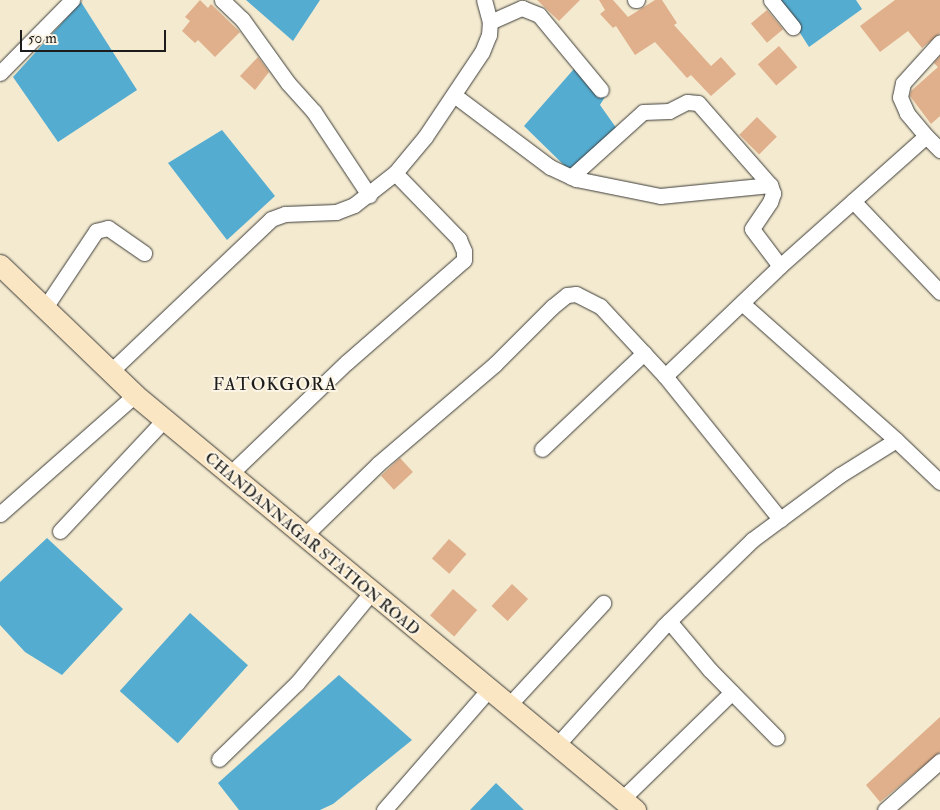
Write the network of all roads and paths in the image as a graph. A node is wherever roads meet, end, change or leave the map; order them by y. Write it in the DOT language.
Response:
graph roads {
  1 [pos="72,0"];
  2 [pos="222,0"];
  3 [pos="484,0"];
  4 [pos="771,0"];
  5 [pos="490,22"];
  6 [pos="793,27"];
  7 [pos="940,42"];
  8 [pos="0,74"];
  9 [pos="601,90"];
  10 [pos="454,95"];
  11 [pos="926,136"];
  12 [pos="940,150"];
  13 [pos="395,173"];
  14 [pos="571,177"];
  15 [pos="770,185"];
  16 [pos="369,195"];
  17 [pos="853,202"];
  18 [pos="144,253"];
  19 [pos="0,265"];
  20 [pos="780,266"];
  21 [pos="940,292"];
  22 [pos="743,304"];
  23 [pos="44,309"];
  24 [pos="644,353"];
  25 [pos="110,372"];
  26 [pos="666,376"];
  27 [pos="135,396"];
  28 [pos="164,420"];
  29 [pos="896,440"];
  30 [pos="542,449"];
  31 [pos="229,475"];
  32 [pos="940,482"];
  33 [pos="0,514"];
  34 [pos="780,519"];
  35 [pos="60,531"];
  36 [pos="303,537"];
  37 [pos="370,594"];
  38 [pos="604,603"];
  39 [pos="669,621"];
  40 [pos="489,689"];
  41 [pos="732,692"];
  42 [pos="509,705"];
  43 [pos="777,738"];
  44 [pos="557,745"];
  45 [pos="219,759"];
  46 [pos="940,761"];
  47 [pos="628,805"];
  48 [pos="384,810"];
  49 [pos="884,810"];
  1 -- 8 [label="street"];
  2 -- 16 [label="street"];
  3 -- 5 [label="street"];
  4 -- 6 [label="street"];
  5 -- 9 [label="street"];
  5 -- 10 [label="street"];
  7 -- 11 [label="street"];
  10 -- 13 [label="street"];
  10 -- 14 [label="street"];
  11 -- 12 [label="street"];
  11 -- 17 [label="street"];
  13 -- 16 [label="street"];
  13 -- 31 [label="street"];
  14 -- 15 [label="street"];
  14 -- 15 [label="street"];
  15 -- 20 [label="street"];
  16 -- 25 [label="street"];
  17 -- 20 [label="street"];
  17 -- 21 [label="street"];
  18 -- 23 [label="street"];
  19 -- 23 [label="main road, CHANDANNAGAR STATION ROAD"];
  20 -- 22 [label="street"];
  22 -- 26 [label="street"];
  22 -- 29 [label="street"];
  23 -- 25 [label="main road, CHANDANNAGAR STATION ROAD"];
  24 -- 26 [label="street"];
  24 -- 30 [label="street"];
  24 -- 36 [label="street"];
  25 -- 27 [label="main road, CHANDANNAGAR STATION ROAD"];
  26 -- 34 [label="street"];
  27 -- 28 [label="main road, CHANDANNAGAR STATION ROAD"];
  27 -- 33 [label="street"];
  28 -- 31 [label="main road, CHANDANNAGAR STATION ROAD"];
  28 -- 35 [label="street"];
  29 -- 32 [label="street"];
  29 -- 34 [label="street"];
  31 -- 36 [label="main road, CHANDANNAGAR STATION ROAD"];
  34 -- 39 [label="street"];
  36 -- 37 [label="main road, CHANDANNAGAR STATION ROAD"];
  37 -- 40 [label="main road, CHANDANNAGAR STATION ROAD"];
  37 -- 45 [label="street"];
  38 -- 42 [label="street"];
  39 -- 41 [label="street"];
  39 -- 44 [label="street"];
  40 -- 42 [label="main road, CHANDANNAGAR STATION ROAD"];
  40 -- 48 [label="street"];
  41 -- 43 [label="street"];
  41 -- 47 [label="street"];
  42 -- 44 [label="main road, CHANDANNAGAR STATION ROAD"];
  44 -- 47 [label="main road, CHANDANNAGAR STATION ROAD"];
  46 -- 49 [label="street"];
}
